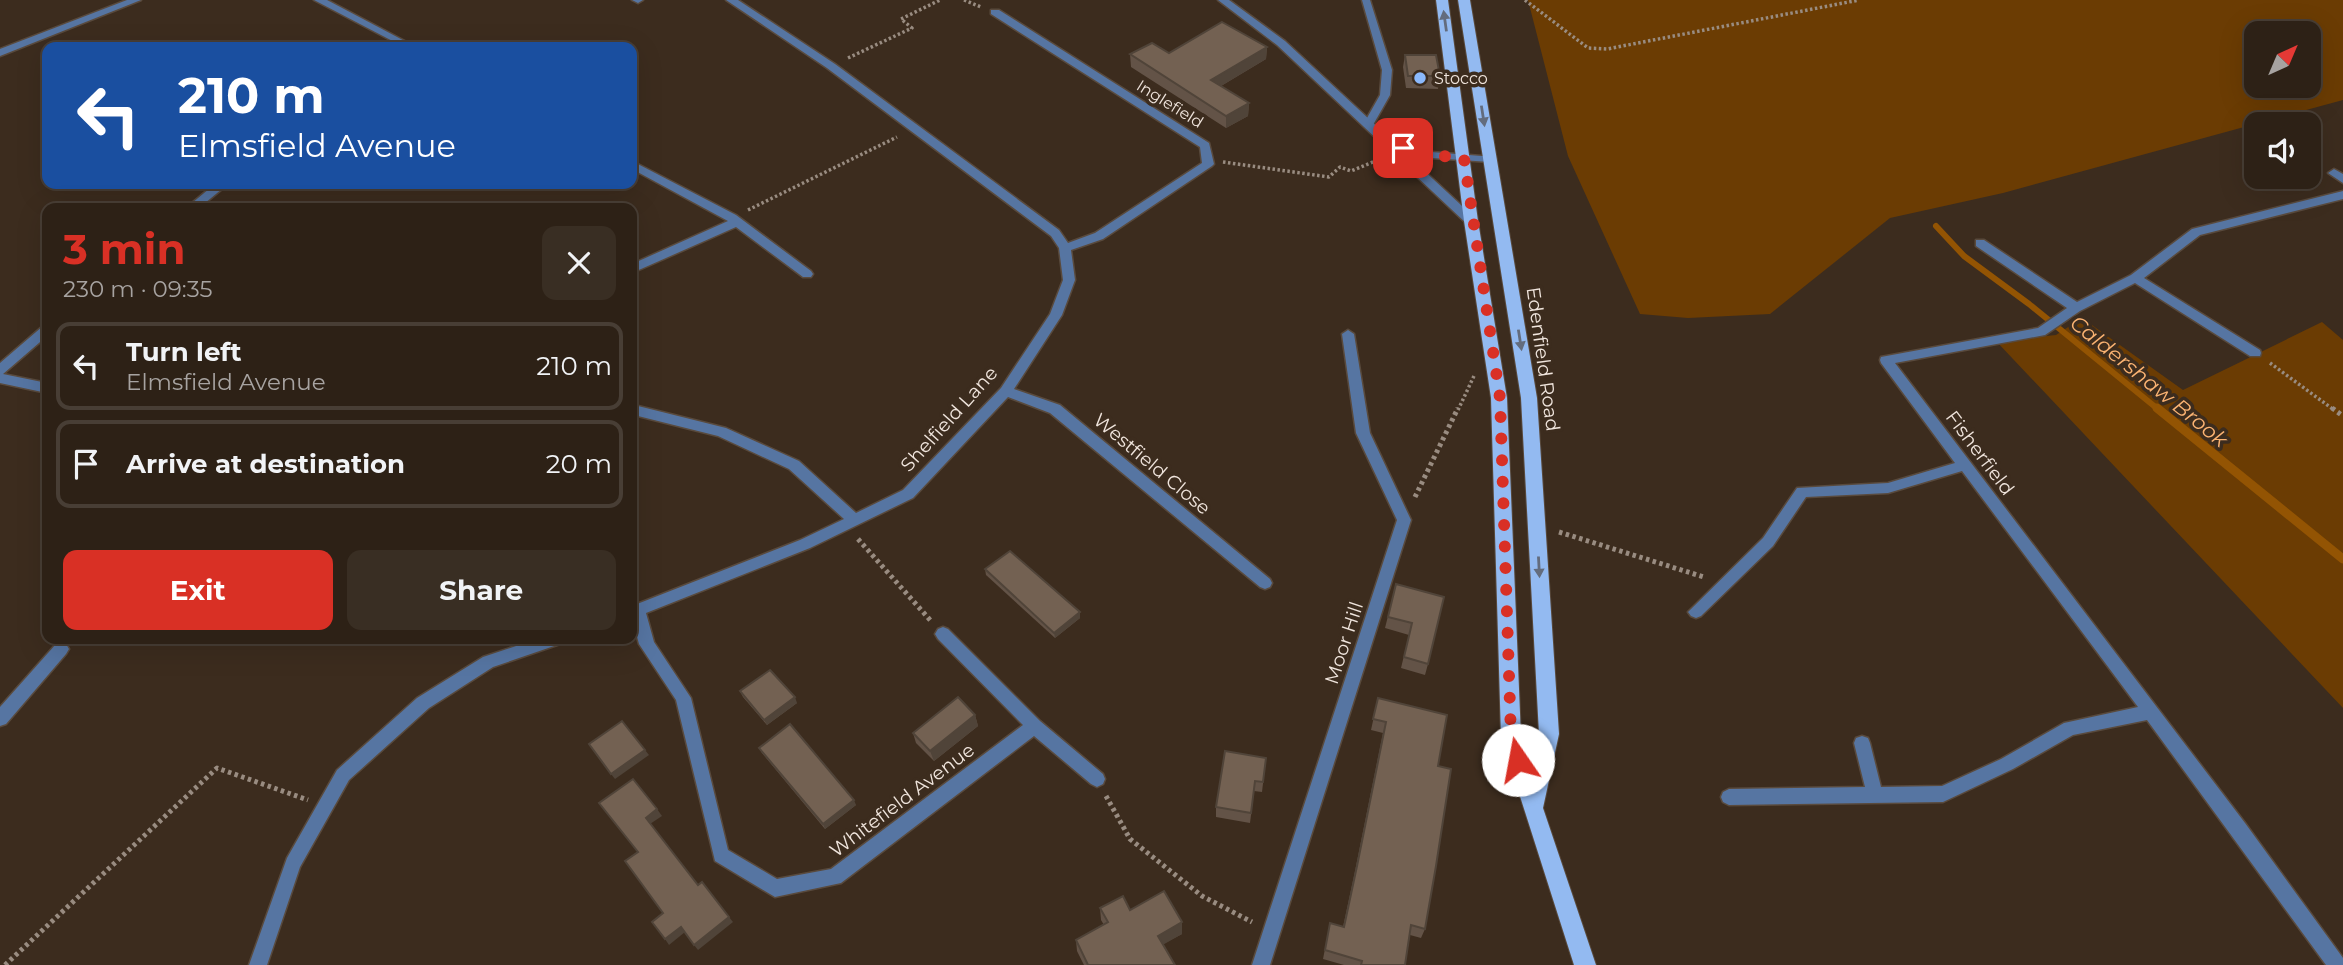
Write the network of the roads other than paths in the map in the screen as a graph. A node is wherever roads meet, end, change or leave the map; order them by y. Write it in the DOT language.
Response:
graph roads {
  1 [pos="136,0"];
  2 [pos="319,0"];
  3 [pos="731,0"];
  4 [pos="1223,0"];
  5 [pos="1366,0"];
  6 [pos="1443,0"];
  7 [pos="1464,0"];
  8 [pos="995,12"];
  9 [pos="399,41"];
  10 [pos="0,53"];
  11 [pos="1368,125"];
  12 [pos="1388,142"];
  13 [pos="1464,158"];
  14 [pos="1490,159"];
  15 [pos="637,168"];
  16 [pos="216,189"];
  17 [pos="2343,195"];
  18 [pos="198,203"];
  19 [pos="734,220"];
  20 [pos="1471,221"];
  21 [pos="1980,243"];
  22 [pos="1065,247"];
  23 [pos="2020,253"];
  24 [pos="2008,259"];
  25 [pos="637,266"];
  26 [pos="807,274"];
  27 [pos="2135,278"];
  28 [pos="2076,309"];
  29 [pos="42,333"];
  30 [pos="1348,334"];
  31 [pos="2255,353"];
  32 [pos="0,370"];
  33 [pos="0,378"];
  34 [pos="42,387"];
  35 [pos="1006,391"];
  36 [pos="638,411"];
  37 [pos="1965,465"];
  38 [pos="1502,498"];
  39 [pos="1535,503"];
  40 [pos="851,523"];
  41 [pos="1265,583"];
  42 [pos="637,610"];
  43 [pos="1696,612"];
  44 [pos="637,617"];
  45 [pos="943,634"];
  46 [pos="522,644"];
  47 [pos="61,649"];
  48 [pos="2151,712"];
  49 [pos="0,719"];
  50 [pos="1034,726"];
  51 [pos="1862,743"];
  52 [pos="1097,779"];
  53 [pos="1875,795"];
  54 [pos="1729,797"];
  55 [pos="1532,808"];
  56 [pos="258,965"];
  57 [pos="1261,965"];
  58 [pos="1585,965"];
  59 [pos="2337,965"];
  1 -- 10 [label="street"];
  2 -- 9 [label="street"];
  3 -- 22 [label="street"];
  4 -- 11 [label="street"];
  5 -- 11 [label="lane"];
  13 -- 6 [label="main road, one-way"];
  7 -- 14 [label="main road, Edenfield Road, one-way"];
  8 -- 22 [label="street, Inglefield"];
  11 -- 12 [label="street"];
  12 -- 13 [label="street"];
  12 -- 20 [label="street"];
  13 -- 14 [label="street"];
  13 -- 20 [label="main road"];
  14 -- 39 [label="main road, Edenfield Road, one-way"];
  15 -- 19 [label="street"];
  16 -- 18 [label="street"];
  17 -- 27 [label="street, Fisherfield"];
  19 -- 25 [label="street"];
  19 -- 26 [label="street"];
  20 -- 38 [label="main road"];
  21 -- 24 [label="street"];
  22 -- 35 [label="street, Shelfield Lane"];
  23 -- 24 [label="street"];
  24 -- 28 [label="street"];
  27 -- 28 [label="street, Fisherfield"];
  27 -- 31 [label="street"];
  28 -- 37 [label="street, Fisherfield"];
  29 -- 32 [label="street"];
  30 -- 57 [label="street, Moor Hill"];
  33 -- 34 [label="street"];
  35 -- 40 [label="street, Shelfield Lane"];
  35 -- 41 [label="street, Westfield Close"];
  36 -- 40 [label="street"];
  37 -- 43 [label="street"];
  37 -- 48 [label="street, Fisherfield"];
  38 -- 39 [label="main road"];
  38 -- 55 [label="main road"];
  39 -- 55 [label="main road, Edenfield Road, one-way"];
  40 -- 42 [label="street, Shelfield Lane"];
  44 -- 50 [label="street, Whitefield Avenue"];
  45 -- 50 [label="street"];
  46 -- 56 [label="street"];
  47 -- 49 [label="street"];
  48 -- 53 [label="street"];
  48 -- 59 [label="street, Fisherfield"];
  50 -- 52 [label="street"];
  51 -- 53 [label="street"];
  53 -- 54 [label="street"];
  55 -- 58 [label="main road"];
}
